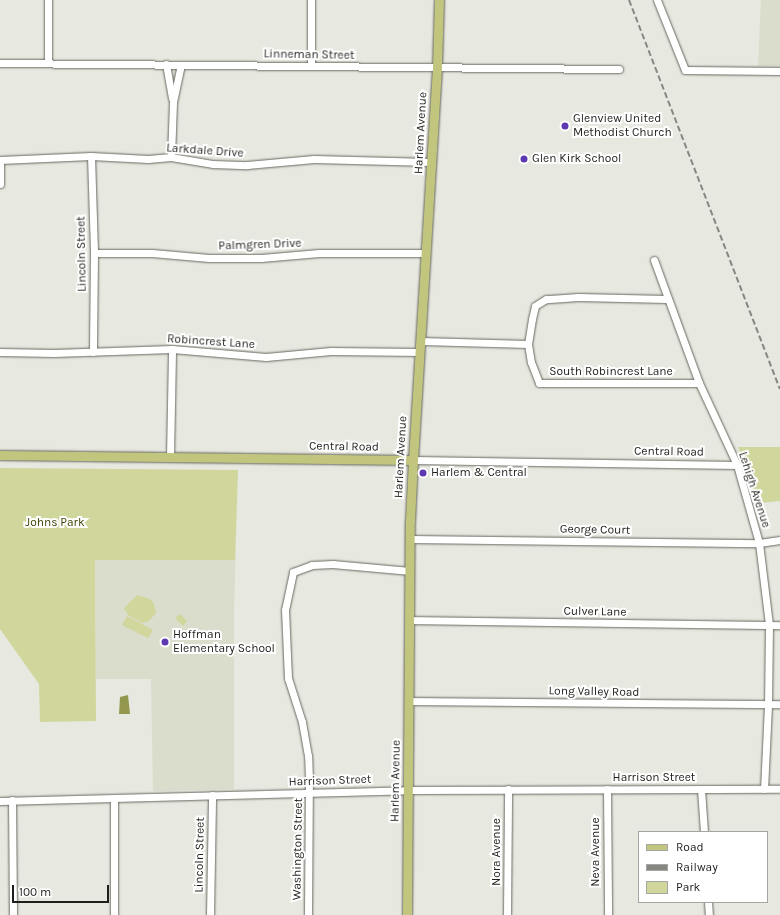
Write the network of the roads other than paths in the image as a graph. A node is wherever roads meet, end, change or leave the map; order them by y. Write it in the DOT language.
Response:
graph roads {
  1 [pos="48,0"];
  2 [pos="311,0"];
  3 [pos="439,0"];
  4 [pos="657,0"];
  5 [pos="0,63"];
  6 [pos="48,63"];
  7 [pos="166,64"];
  8 [pos="181,65"];
  9 [pos="311,66"];
  10 [pos="437,67"];
  11 [pos="619,69"];
  12 [pos="780,71"];
  13 [pos="173,102"];
  14 [pos="91,156"];
  15 [pos="171,157"];
  16 [pos="0,160"];
  17 [pos="432,162"];
  18 [pos="0,184"];
  19 [pos="94,252"];
  20 [pos="426,253"];
  21 [pos="654,260"];
  22 [pos="667,299"];
  23 [pos="421,341"];
  24 [pos="528,344"];
  25 [pos="172,349"];
  26 [pos="0,352"];
  27 [pos="93,352"];
  28 [pos="420,352"];
  29 [pos="699,383"];
  30 [pos="0,455"];
  31 [pos="170,457"];
  32 [pos="412,460"];
  33 [pos="737,465"];
  34 [pos="410,539"];
  35 [pos="780,540"];
  36 [pos="759,543"];
  37 [pos="410,571"];
  38 [pos="409,620"];
  39 [pos="769,625"];
  40 [pos="780,625"];
  41 [pos="409,701"];
  42 [pos="780,704"];
  43 [pos="768,705"];
  44 [pos="508,789"];
  45 [pos="607,789"];
  46 [pos="701,789"];
  47 [pos="764,789"];
  48 [pos="780,789"];
  49 [pos="408,790"];
  50 [pos="309,792"];
  51 [pos="212,795"];
  52 [pos="114,798"];
  53 [pos="12,800"];
  54 [pos="0,801"];
  55 [pos="704,831"];
  56 [pos="708,903"];
  57 [pos="13,915"];
  58 [pos="114,915"];
  59 [pos="210,915"];
  60 [pos="308,915"];
  61 [pos="406,915"];
  62 [pos="508,915"];
  63 [pos="608,915"];
  64 [pos="708,915"];
  1 -- 6 [label="street"];
  2 -- 9 [label="street"];
  3 -- 10 [label="main road, Harlem Avenue"];
  4 -- 12 [label="street"];
  5 -- 6 [label="street, Linneman Street"];
  6 -- 7 [label="street, Linneman Street"];
  7 -- 8 [label="street, Linneman Street"];
  7 -- 13 [label="street"];
  8 -- 9 [label="street, Linneman Street"];
  8 -- 13 [label="street"];
  9 -- 10 [label="street, Linneman Street"];
  10 -- 11 [label="street, Linneman Street"];
  10 -- 17 [label="main road, Harlem Avenue"];
  13 -- 15 [label="street"];
  14 -- 15 [label="street, Larkdale Drive"];
  14 -- 16 [label="street, Larkdale Drive"];
  14 -- 19 [label="street, Lincoln Street"];
  15 -- 17 [label="street, Larkdale Drive"];
  16 -- 18 [label="street, Larkdale Drive"];
  17 -- 20 [label="main road, Harlem Avenue"];
  19 -- 20 [label="street, Palmgren Drive"];
  19 -- 27 [label="street, Lincoln Street"];
  20 -- 23 [label="main road, Harlem Avenue"];
  21 -- 22 [label="street, Lehigh Avenue"];
  22 -- 24 [label="street"];
  22 -- 29 [label="street, Lehigh Avenue"];
  23 -- 24 [label="street"];
  23 -- 28 [label="main road, Harlem Avenue"];
  24 -- 29 [label="street, South Robincrest Lane"];
  25 -- 27 [label="street, Robincrest Lane"];
  25 -- 28 [label="street, Robincrest Lane"];
  25 -- 31 [label="street"];
  26 -- 27 [label="street, Robincrest Lane"];
  28 -- 32 [label="main road, Harlem Avenue"];
  29 -- 33 [label="street, Lehigh Avenue"];
  30 -- 31 [label="main road, Central Road"];
  31 -- 32 [label="main road, Central Road"];
  32 -- 33 [label="street, Central Road"];
  32 -- 34 [label="main road, Harlem Avenue"];
  33 -- 36 [label="street, Lehigh Avenue"];
  34 -- 36 [label="street, George Court"];
  34 -- 37 [label="main road, Harlem Avenue"];
  35 -- 36 [label="street, George Court"];
  36 -- 39 [label="street, Lehigh Avenue"];
  37 -- 38 [label="main road, Harlem Avenue"];
  37 -- 50 [label="street, Washington Street"];
  38 -- 39 [label="street, Culver Lane"];
  38 -- 41 [label="main road, Harlem Avenue"];
  39 -- 40 [label="street, Culver Lane"];
  39 -- 43 [label="street, Lehigh Avenue"];
  41 -- 43 [label="street, Long Valley Road"];
  41 -- 49 [label="main road, Harlem Avenue"];
  42 -- 43 [label="street, Long Valley Road"];
  43 -- 47 [label="street, Lehigh Avenue"];
  44 -- 45 [label="street, Harrison Street"];
  44 -- 49 [label="street, Harrison Street"];
  44 -- 62 [label="street, Nora Avenue"];
  45 -- 46 [label="street, Harrison Street"];
  45 -- 63 [label="street, Neva Avenue"];
  46 -- 47 [label="street, Harrison Street"];
  46 -- 55 [label="street"];
  47 -- 48 [label="street, Harrison Street"];
  49 -- 50 [label="street, Harrison Street"];
  49 -- 61 [label="main road, Harlem Avenue"];
  50 -- 51 [label="street, Harrison Street"];
  50 -- 60 [label="street, Washington Street"];
  51 -- 52 [label="street, Harrison Street"];
  51 -- 59 [label="street, Lincoln Street"];
  52 -- 53 [label="street, Harrison Street"];
  52 -- 58 [label="street"];
  53 -- 54 [label="street, Harrison Street"];
  53 -- 57 [label="street"];
  56 -- 64 [label="street"];
}
